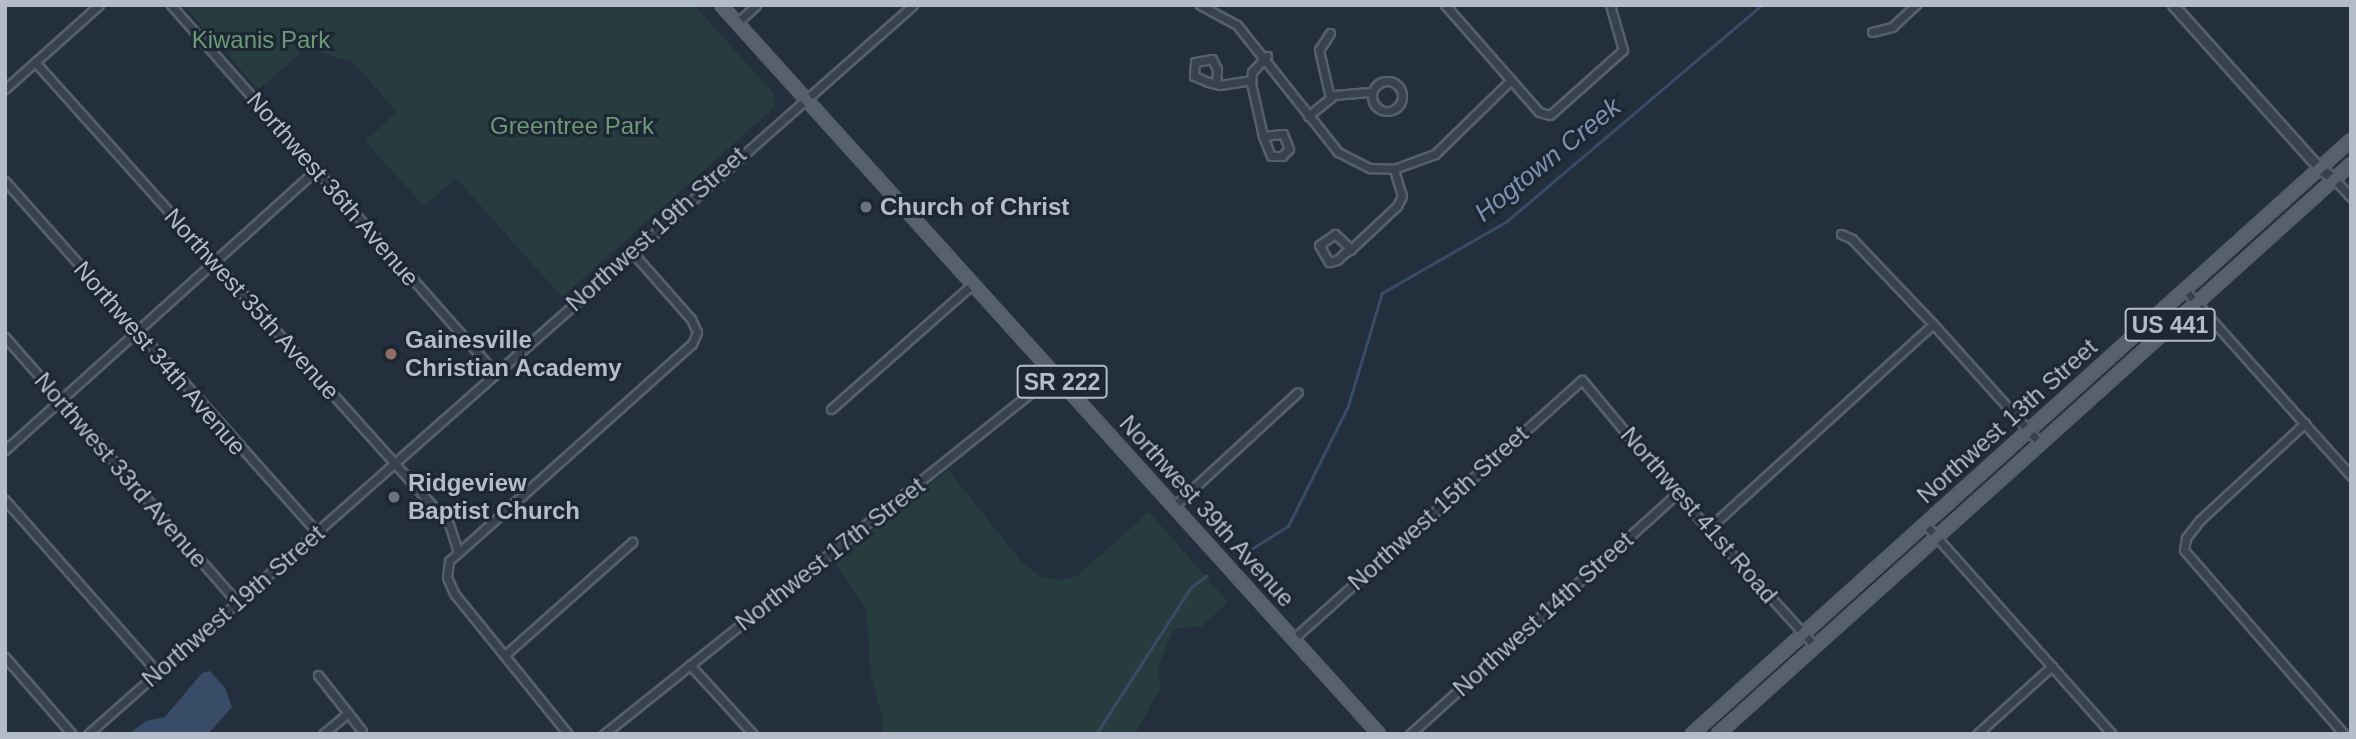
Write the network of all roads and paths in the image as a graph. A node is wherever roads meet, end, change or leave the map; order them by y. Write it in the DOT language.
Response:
graph roads {
  1 [pos="99,5"];
  2 [pos="172,5"];
  3 [pos="721,5"];
  4 [pos="756,5"];
  5 [pos="913,5"];
  6 [pos="1202,5"];
  7 [pos="1445,5"];
  8 [pos="1610,5"];
  9 [pos="1916,5"];
  10 [pos="2173,5"];
  11 [pos="737,23"];
  12 [pos="1872,32"];
  13 [pos="1329,33"];
  14 [pos="1267,56"];
  15 [pos="35,62"];
  16 [pos="1252,80"];
  17 [pos="1511,80"];
  18 [pos="1216,84"];
  19 [pos="5,89"];
  20 [pos="1372,92"];
  21 [pos="804,97"];
  22 [pos="1331,98"];
  23 [pos="1308,116"];
  24 [pos="1263,136"];
  25 [pos="2351,140"];
  26 [pos="2351,164"];
  27 [pos="2319,168"];
  28 [pos="317,169"];
  29 [pos="1394,169"];
  30 [pos="2334,178"];
  31 [pos="5,181"];
  32 [pos="2351,197"];
  33 [pos="1841,234"];
  34 [pos="1350,249"];
  35 [pos="631,251"];
  36 [pos="214,261"];
  37 [pos="973,284"];
  38 [pos="2184,289"];
  39 [pos="2196,302"];
  40 [pos="1933,324"];
  41 [pos="136,332"];
  42 [pos="5,337"];
  43 [pos="495,372"];
  44 [pos="1054,374"];
  45 [pos="1584,382"];
  46 [pos="1298,391"];
  47 [pos="60,401"];
  48 [pos="831,409"];
  49 [pos="2305,423"];
  50 [pos="2028,429"];
  51 [pos="2039,442"];
  52 [pos="5,450"];
  53 [pos="393,463"];
  54 [pos="2351,476"];
  55 [pos="1677,494"];
  56 [pos="5,500"];
  57 [pos="1174,506"];
  58 [pos="1924,523"];
  59 [pos="1709,528"];
  60 [pos="317,533"];
  61 [pos="1936,537"];
  62 [pos="632,542"];
  63 [pos="458,551"];
  64 [pos="237,603"];
  65 [pos="1803,633"];
  66 [pos="1293,639"];
  67 [pos="1815,646"];
  68 [pos="506,654"];
  69 [pos="5,657"];
  70 [pos="690,665"];
  71 [pos="2052,666"];
  72 [pos="157,672"];
  73 [pos="318,675"];
  74 [pos="348,713"];
  75 [pos="362,731"];
  76 [pos="1696,732"];
  77 [pos="608,733"];
  78 [pos="72,734"];
  79 [pos="88,734"];
  80 [pos="323,734"];
  81 [pos="568,734"];
  82 [pos="753,734"];
  83 [pos="1378,734"];
  84 [pos="1410,734"];
  85 [pos="1718,734"];
  86 [pos="1977,734"];
  87 [pos="2112,734"];
  88 [pos="2344,734"];
  1 -- 15 [label="street"];
  2 -- 28 [label="street, Northwest 36th Avenue"];
  3 -- 11 [label="main road, Northwest 39th Avenue / SR 222"];
  4 -- 11 [label="street"];
  5 -- 21 [label="street, Northwest 19th Street"];
  6 -- 14 [label="street"];
  7 -- 17 [label="street"];
  8 -- 17 [label="street"];
  9 -- 12 [label="street"];
  10 -- 27 [label="street"];
  11 -- 21 [label="main road, Northwest 39th Avenue / SR 222"];
  13 -- 22 [label="street"];
  14 -- 16 [label="street"];
  14 -- 23 [label="street"];
  15 -- 19 [label="street"];
  15 -- 36 [label="street, Northwest 35th Avenue"];
  16 -- 18 [label="street"];
  16 -- 24 [label="street"];
  17 -- 29 [label="street"];
  20 -- 20 [label="street"];
  20 -- 22 [label="street"];
  21 -- 35 [label="street, Northwest 19th Street"];
  21 -- 37 [label="main road, Northwest 39th Avenue / SR 222"];
  22 -- 23 [label="street"];
  23 -- 29 [label="street"];
  25 -- 27 [label="main road, Northwest 13th Street / US 441"];
  26 -- 30 [label="main road, Northwest 13th Street / US 441"];
  27 -- 30 [label="street"];
  27 -- 38 [label="main road, Northwest 13th Street / US 441"];
  28 -- 36 [label="street"];
  28 -- 43 [label="street, Northwest 36th Avenue"];
  29 -- 34 [label="street"];
  30 -- 32 [label="street"];
  30 -- 39 [label="main road, Northwest 13th Street / US 441"];
  31 -- 41 [label="street, Northwest 34th Avenue"];
  33 -- 40 [label="street"];
  35 -- 43 [label="street, Northwest 19th Street"];
  35 -- 63 [label="street"];
  36 -- 41 [label="street"];
  36 -- 53 [label="street, Northwest 35th Avenue"];
  37 -- 44 [label="main road, Northwest 39th Avenue / SR 222"];
  37 -- 48 [label="street"];
  38 -- 39 [label="street"];
  38 -- 50 [label="main road, Northwest 13th Street / US 441"];
  39 -- 49 [label="street"];
  39 -- 51 [label="main road, Northwest 13th Street / US 441"];
  40 -- 50 [label="street"];
  40 -- 59 [label="street"];
  41 -- 47 [label="street"];
  41 -- 60 [label="street, Northwest 34th Avenue"];
  42 -- 47 [label="street, Northwest 33rd Avenue"];
  43 -- 53 [label="street, Northwest 19th Street"];
  44 -- 57 [label="main road, Northwest 39th Avenue / SR 222"];
  44 -- 70 [label="street, Northwest 17th Street"];
  45 -- 55 [label="street, Northwest 41st Road"];
  45 -- 66 [label="street, Northwest 15th Street"];
  46 -- 57 [label="street"];
  47 -- 52 [label="street"];
  47 -- 64 [label="street, Northwest 33rd Avenue"];
  49 -- 54 [label="street"];
  49 -- 88 [label="street"];
  50 -- 51 [label="street"];
  50 -- 58 [label="main road, Northwest 13th Street / US 441"];
  51 -- 61 [label="main road, Northwest 13th Street / US 441"];
  53 -- 60 [label="street, Northwest 19th Street"];
  53 -- 63 [label="street, Northwest 35th Avenue"];
  55 -- 59 [label="street, Northwest 41st Road"];
  55 -- 84 [label="street, Northwest 14th Street"];
  56 -- 72 [label="street"];
  57 -- 66 [label="main road, Northwest 39th Avenue / SR 222"];
  58 -- 61 [label="street"];
  58 -- 65 [label="main road, Northwest 13th Street / US 441"];
  59 -- 65 [label="street, Northwest 41st Road"];
  60 -- 64 [label="street, Northwest 19th Street"];
  61 -- 67 [label="main road, Northwest 13th Street / US 441"];
  61 -- 71 [label="street"];
  62 -- 68 [label="street"];
  63 -- 68 [label="street"];
  64 -- 72 [label="street, Northwest 19th Street"];
  65 -- 67 [label="street, Northwest 41st Road"];
  65 -- 76 [label="main road, Northwest 13th Street / US 441"];
  66 -- 83 [label="main road, Northwest 39th Avenue / SR 222"];
  67 -- 85 [label="main road, Northwest 13th Street / US 441"];
  68 -- 81 [label="street"];
  69 -- 78 [label="street"];
  70 -- 77 [label="street, Northwest 17th Street"];
  70 -- 82 [label="street"];
  71 -- 86 [label="street"];
  71 -- 87 [label="street"];
  72 -- 79 [label="street, Northwest 19th Street"];
  73 -- 74 [label="street"];
  74 -- 75 [label="street"];
  74 -- 80 [label="street"];
}
